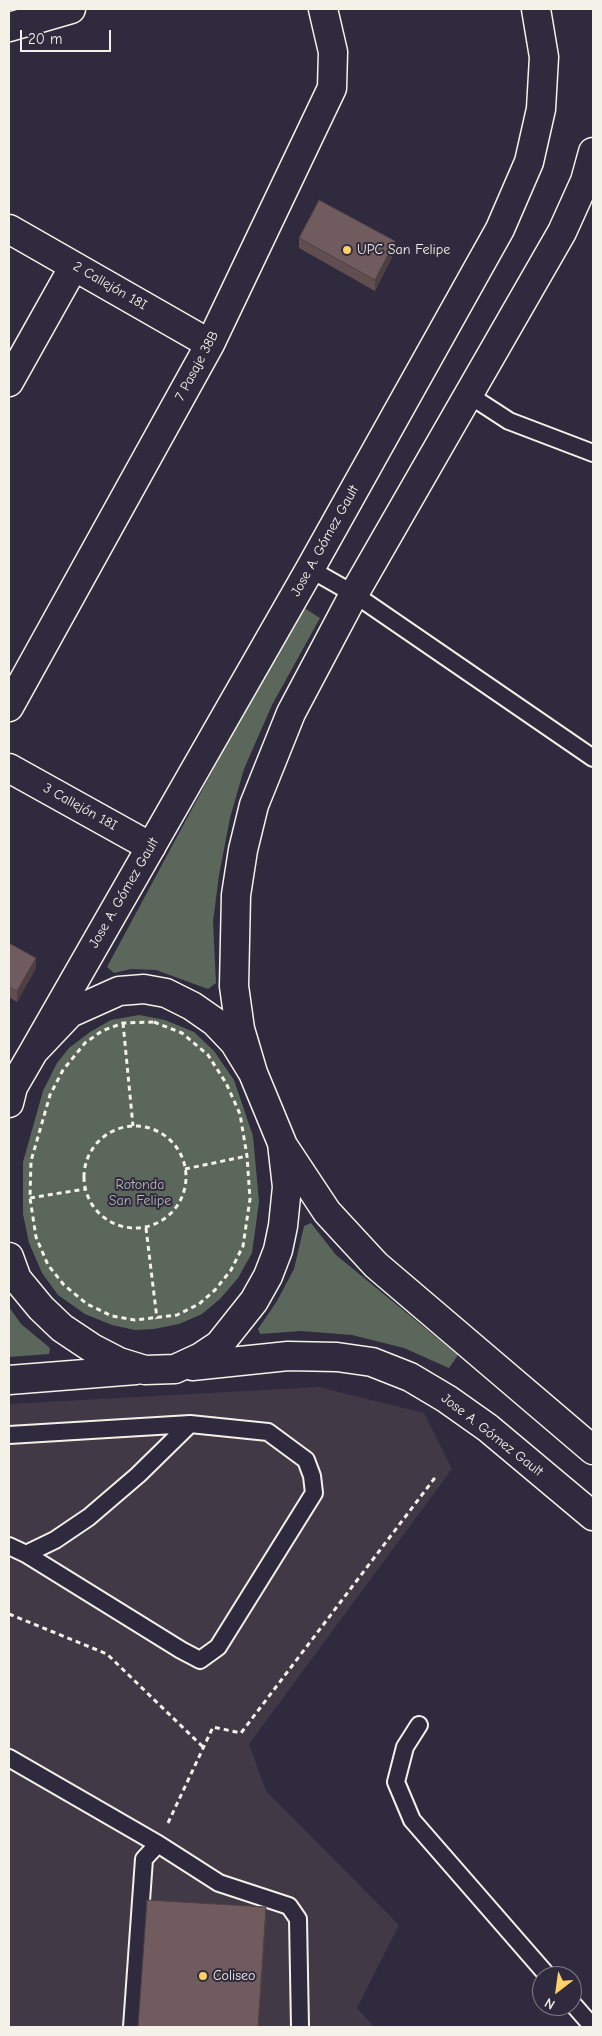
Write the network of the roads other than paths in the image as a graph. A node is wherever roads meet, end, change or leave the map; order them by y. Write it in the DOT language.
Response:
graph roads {
  1 [pos="71,9"];
  2 [pos="323,9"];
  3 [pos="536,9"];
  4 [pos="9,27"];
  5 [pos="593,152"];
  6 [pos="9,229"];
  7 [pos="74,266"];
  8 [pos="210,344"];
  9 [pos="9,382"];
  10 [pos="469,395"];
  11 [pos="593,453"];
  12 [pos="310,569"];
  13 [pos="354,594"];
  14 [pos="9,706"];
  15 [pos="593,758"];
  16 [pos="9,768"];
  17 [pos="151,847"];
  18 [pos="34,1051"];
  19 [pos="253,1073"];
  20 [pos="10,1094"];
  21 [pos="282,1143"];
  22 [pos="9,1258"];
  23 [pos="175,1369"];
  24 [pos="145,1370"];
  25 [pos="9,1380"];
  26 [pos="190,1424"];
  27 [pos="9,1435"];
  28 [pos="593,1450"];
  29 [pos="593,1516"];
  30 [pos="9,1546"];
  31 [pos="26,1554"];
  32 [pos="419,1725"];
  33 [pos="9,1758"];
  34 [pos="158,1844"];
  35 [pos="539,1966"];
  36 [pos="582,2014"];
  37 [pos="132,2027"];
  38 [pos="300,2027"];
  39 [pos="593,2027"];
  1 -- 4 [label="main road"];
  2 -- 8 [label="main road, 7 Pasaje 38B"];
  3 -- 12 [label="main road, Jose A. Gómez Gault"];
  5 -- 10 [label="main road"];
  6 -- 7 [label="main road, 2 Callejón 18I"];
  7 -- 8 [label="main road, 2 Callejón 18I"];
  7 -- 9 [label="main road"];
  8 -- 14 [label="main road, 7 Pasaje 38B"];
  10 -- 11 [label="lane"];
  10 -- 13 [label="main road"];
  12 -- 13 [label="lane"];
  12 -- 17 [label="main road, Jose A. Gómez Gault"];
  13 -- 15 [label="lane"];
  13 -- 19 [label="main road"];
  16 -- 17 [label="main road, 3 Callejón 18I"];
  17 -- 18 [label="main road, Jose A. Gómez Gault"];
  18 -- 19 [label="main road"];
  18 -- 20 [label="main road"];
  19 -- 21 [label="main road"];
  21 -- 23 [label="main road"];
  21 -- 28 [label="main road"];
  22 -- 24 [label="main road"];
  23 -- 24 [label="main road, Jose A. Gómez Gault"];
  23 -- 29 [label="main road, Jose A. Gómez Gault"];
  24 -- 25 [label="main road, Jose A. Gómez Gault"];
  26 -- 27 [label="lane"];
  26 -- 31 [label="lane"];
  26 -- 31 [label="lane"];
  30 -- 31 [label="lane"];
  32 -- 35 [label="lane"];
  33 -- 34 [label="lane"];
  34 -- 37 [label="lane"];
  34 -- 38 [label="lane"];
  36 -- 39 [label="lane"];
}
